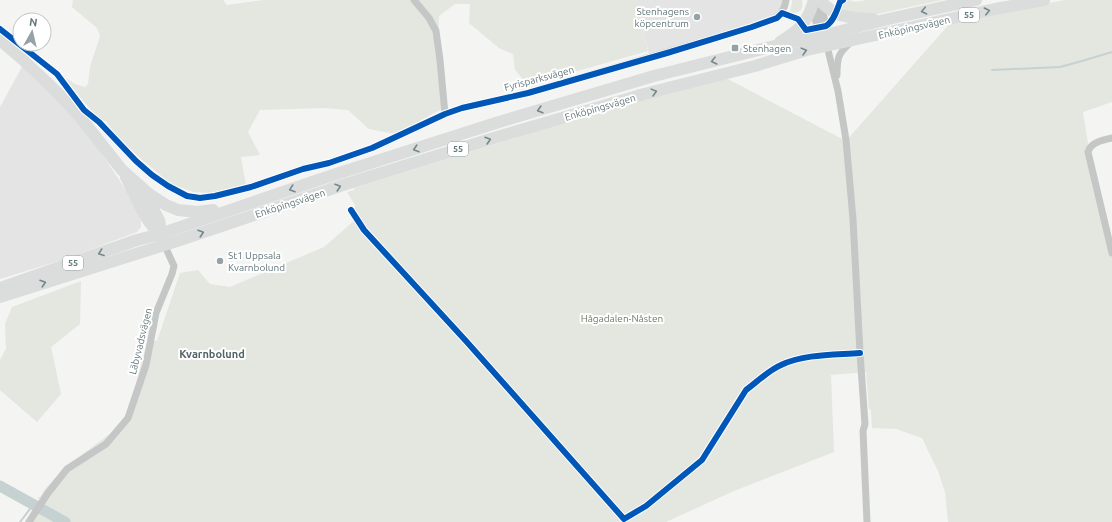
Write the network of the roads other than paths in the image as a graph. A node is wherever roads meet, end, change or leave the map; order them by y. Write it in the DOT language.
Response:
graph roads {
  1 [pos="414,0"];
  2 [pos="786,0"];
  3 [pos="976,0"];
  4 [pos="1044,0"];
  5 [pos="816,1"];
  6 [pos="884,20"];
  7 [pos="825,39"];
  8 [pos="0,40"];
  9 [pos="852,41"];
  10 [pos="770,47"];
  11 [pos="838,91"];
  12 [pos="445,114"];
  13 [pos="1112,138"];
  14 [pos="303,169"];
  15 [pos="122,170"];
  16 [pos="142,188"];
  17 [pos="245,205"];
  18 [pos="351,210"];
  19 [pos="146,219"];
  20 [pos="162,239"];
  21 [pos="137,240"];
  22 [pos="1112,253"];
  23 [pos="0,288"];
  24 [pos="0,297"];
  25 [pos="860,353"];
  26 [pos="29,522"];
  27 [pos="867,522"];
  1 -- 12 [label="street"];
  2 -- 12 [label="street, Fyrisparksvägen"];
  3 -- 6 [label="main road, Enköpingsvägen / 55, one-way"];
  9 -- 4 [label="main road, Enköpingsvägen / 55, one-way"];
  5 -- 6 [label="main road"];
  5 -- 7 [label="street"];
  5 -- 10 [label="main road"];
  6 -- 7 [label="main road, Enköpingsvägen / 55"];
  7 -- 9 [label="main road, Enköpingsvägen / 55"];
  7 -- 10 [label="main road, Enköpingsvägen / 55"];
  7 -- 11 [label="street"];
  20 -- 7 [label="main road, Enköpingsvägen / 55, one-way"];
  8 -- 15 [label="main road"];
  9 -- 11 [label="street"];
  10 -- 17 [label="main road, Enköpingsvägen / 55, one-way"];
  11 -- 25 [label="street"];
  12 -- 14 [label="street, Fyrisparksvägen"];
  13 -- 22 [label="street"];
  15 -- 16 [label="main road"];
  15 -- 19 [label="main road"];
  16 -- 17 [label="main road"];
  16 -- 20 [label="main road"];
  17 -- 20 [label="main road, Enköpingsvägen / 55"];
  18 -- 25 [label="street"];
  19 -- 20 [label="main road"];
  19 -- 21 [label="main road"];
  20 -- 21 [label="main road, 55"];
  24 -- 20 [label="main road, 55, one-way"];
  20 -- 26 [label="street, Läbyvadsvägen"];
  21 -- 23 [label="main road, 55, one-way"];
  25 -- 27 [label="street"];
}
